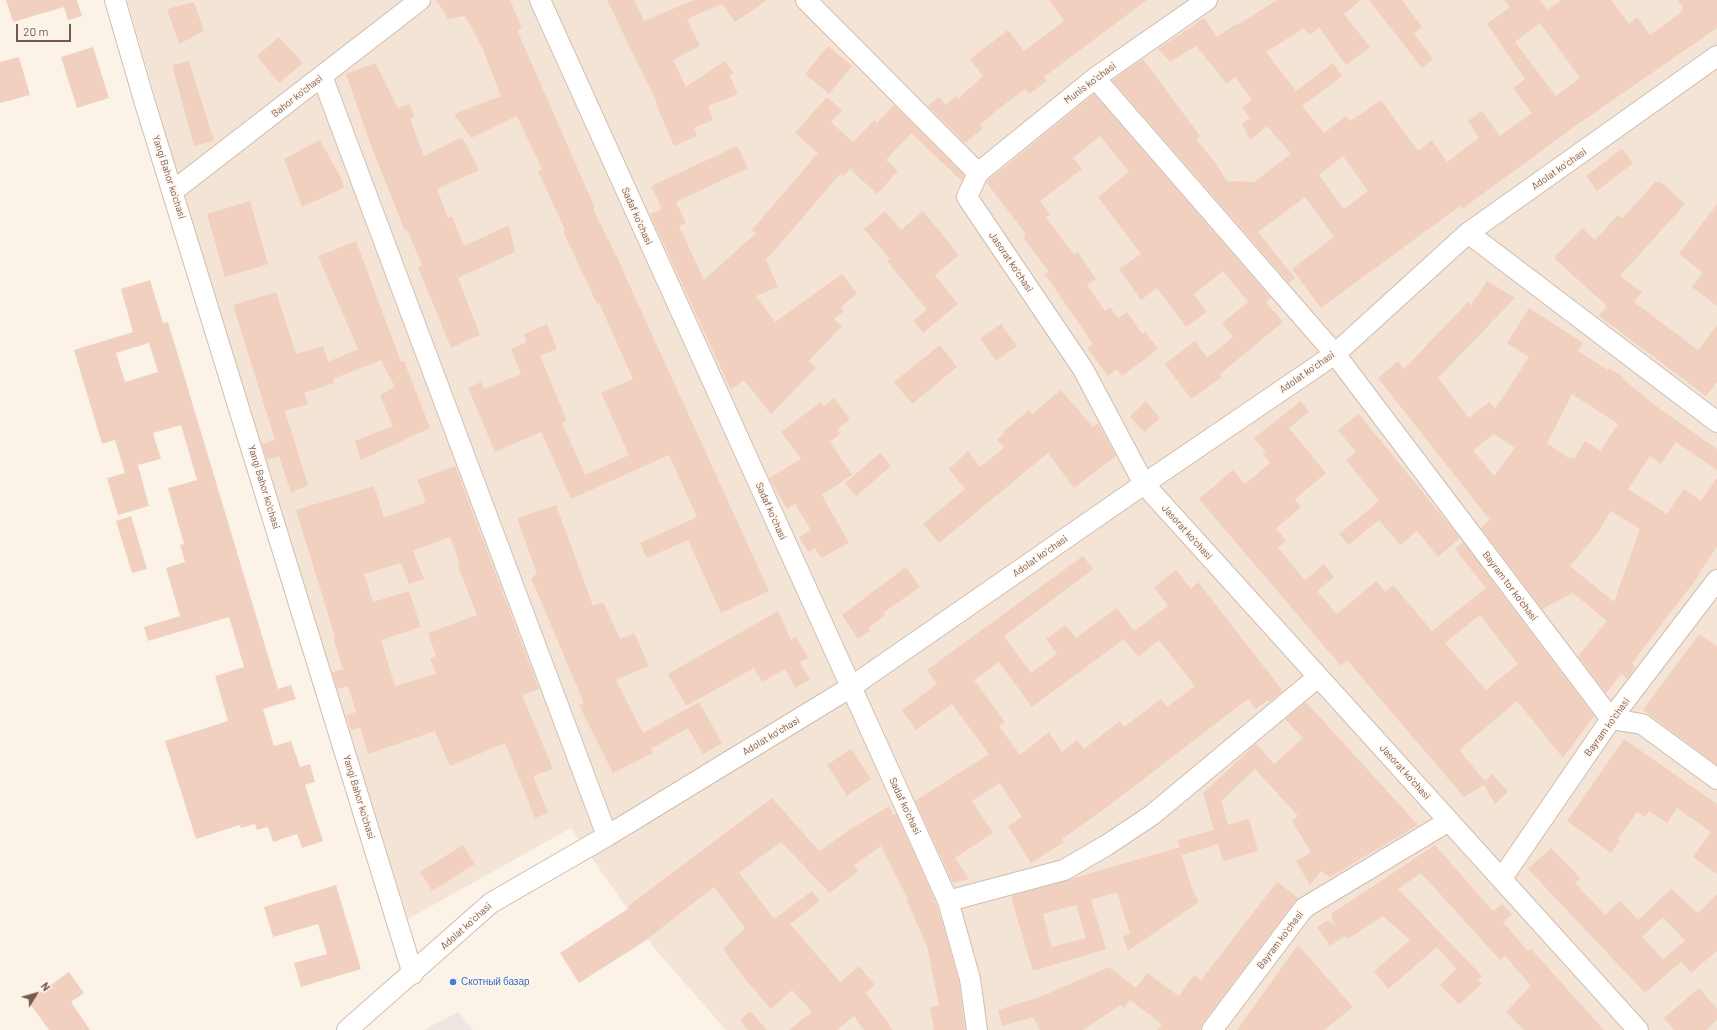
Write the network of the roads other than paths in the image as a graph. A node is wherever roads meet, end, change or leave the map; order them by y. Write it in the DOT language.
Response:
graph roads {
  1 [pos="115,0"];
  2 [pos="540,0"];
  3 [pos="806,0"];
  4 [pos="1208,0"];
  5 [pos="409,4"];
  6 [pos="1717,56"];
  7 [pos="322,76"];
  8 [pos="1096,78"];
  9 [pos="978,173"];
  10 [pos="174,191"];
  11 [pos="1468,234"];
  12 [pos="1335,354"];
  13 [pos="1717,422"];
  14 [pos="1144,484"];
  15 [pos="1717,580"];
  16 [pos="1318,677"];
  17 [pos="851,687"];
  18 [pos="1611,719"];
  19 [pos="1717,779"];
  20 [pos="1449,821"];
  21 [pos="607,836"];
  22 [pos="1502,878"];
  23 [pos="948,901"];
  24 [pos="413,974"];
  25 [pos="347,1030"];
  26 [pos="977,1030"];
  27 [pos="1212,1030"];
  28 [pos="1638,1030"];
  1 -- 10 [label="street, Yangi Bahor ko'chasi"];
  2 -- 17 [label="street, Sadaf koʻchasi"];
  3 -- 9 [label="street"];
  4 -- 8 [label="street, Munis koʻchasi"];
  5 -- 7 [label="street, Bahor ko'chasi"];
  6 -- 11 [label="street, Adolat koʻchasi"];
  7 -- 10 [label="street, Bahor ko'chasi"];
  7 -- 21 [label="street"];
  8 -- 9 [label="street, Munis koʻchasi"];
  8 -- 12 [label="street, Bayram tor koʻchasi"];
  9 -- 14 [label="street, Jasorat koʻchasi"];
  10 -- 24 [label="street, Yangi Bahor ko'chasi"];
  11 -- 12 [label="street, Adolat koʻchasi"];
  11 -- 13 [label="street"];
  12 -- 14 [label="street, Adolat koʻchasi"];
  12 -- 18 [label="street, Bayram tor koʻchasi"];
  14 -- 16 [label="street, Jasorat koʻchasi"];
  14 -- 17 [label="street, Adolat koʻchasi"];
  15 -- 18 [label="street, Bayram koʻchasi"];
  16 -- 20 [label="street, Jasorat koʻchasi"];
  16 -- 23 [label="street"];
  17 -- 21 [label="street, Adolat koʻchasi"];
  17 -- 23 [label="street, Sadaf koʻchasi"];
  18 -- 19 [label="street"];
  18 -- 22 [label="street, Bayram koʻchasi"];
  20 -- 22 [label="street, Jasorat koʻchasi"];
  20 -- 27 [label="street, Bayram koʻchasi"];
  21 -- 24 [label="street, Adolat koʻchasi"];
  22 -- 28 [label="street, Jasorat koʻchasi"];
  23 -- 26 [label="street, Sadaf koʻchasi"];
  24 -- 25 [label="street, Adolat koʻchasi"];
}
